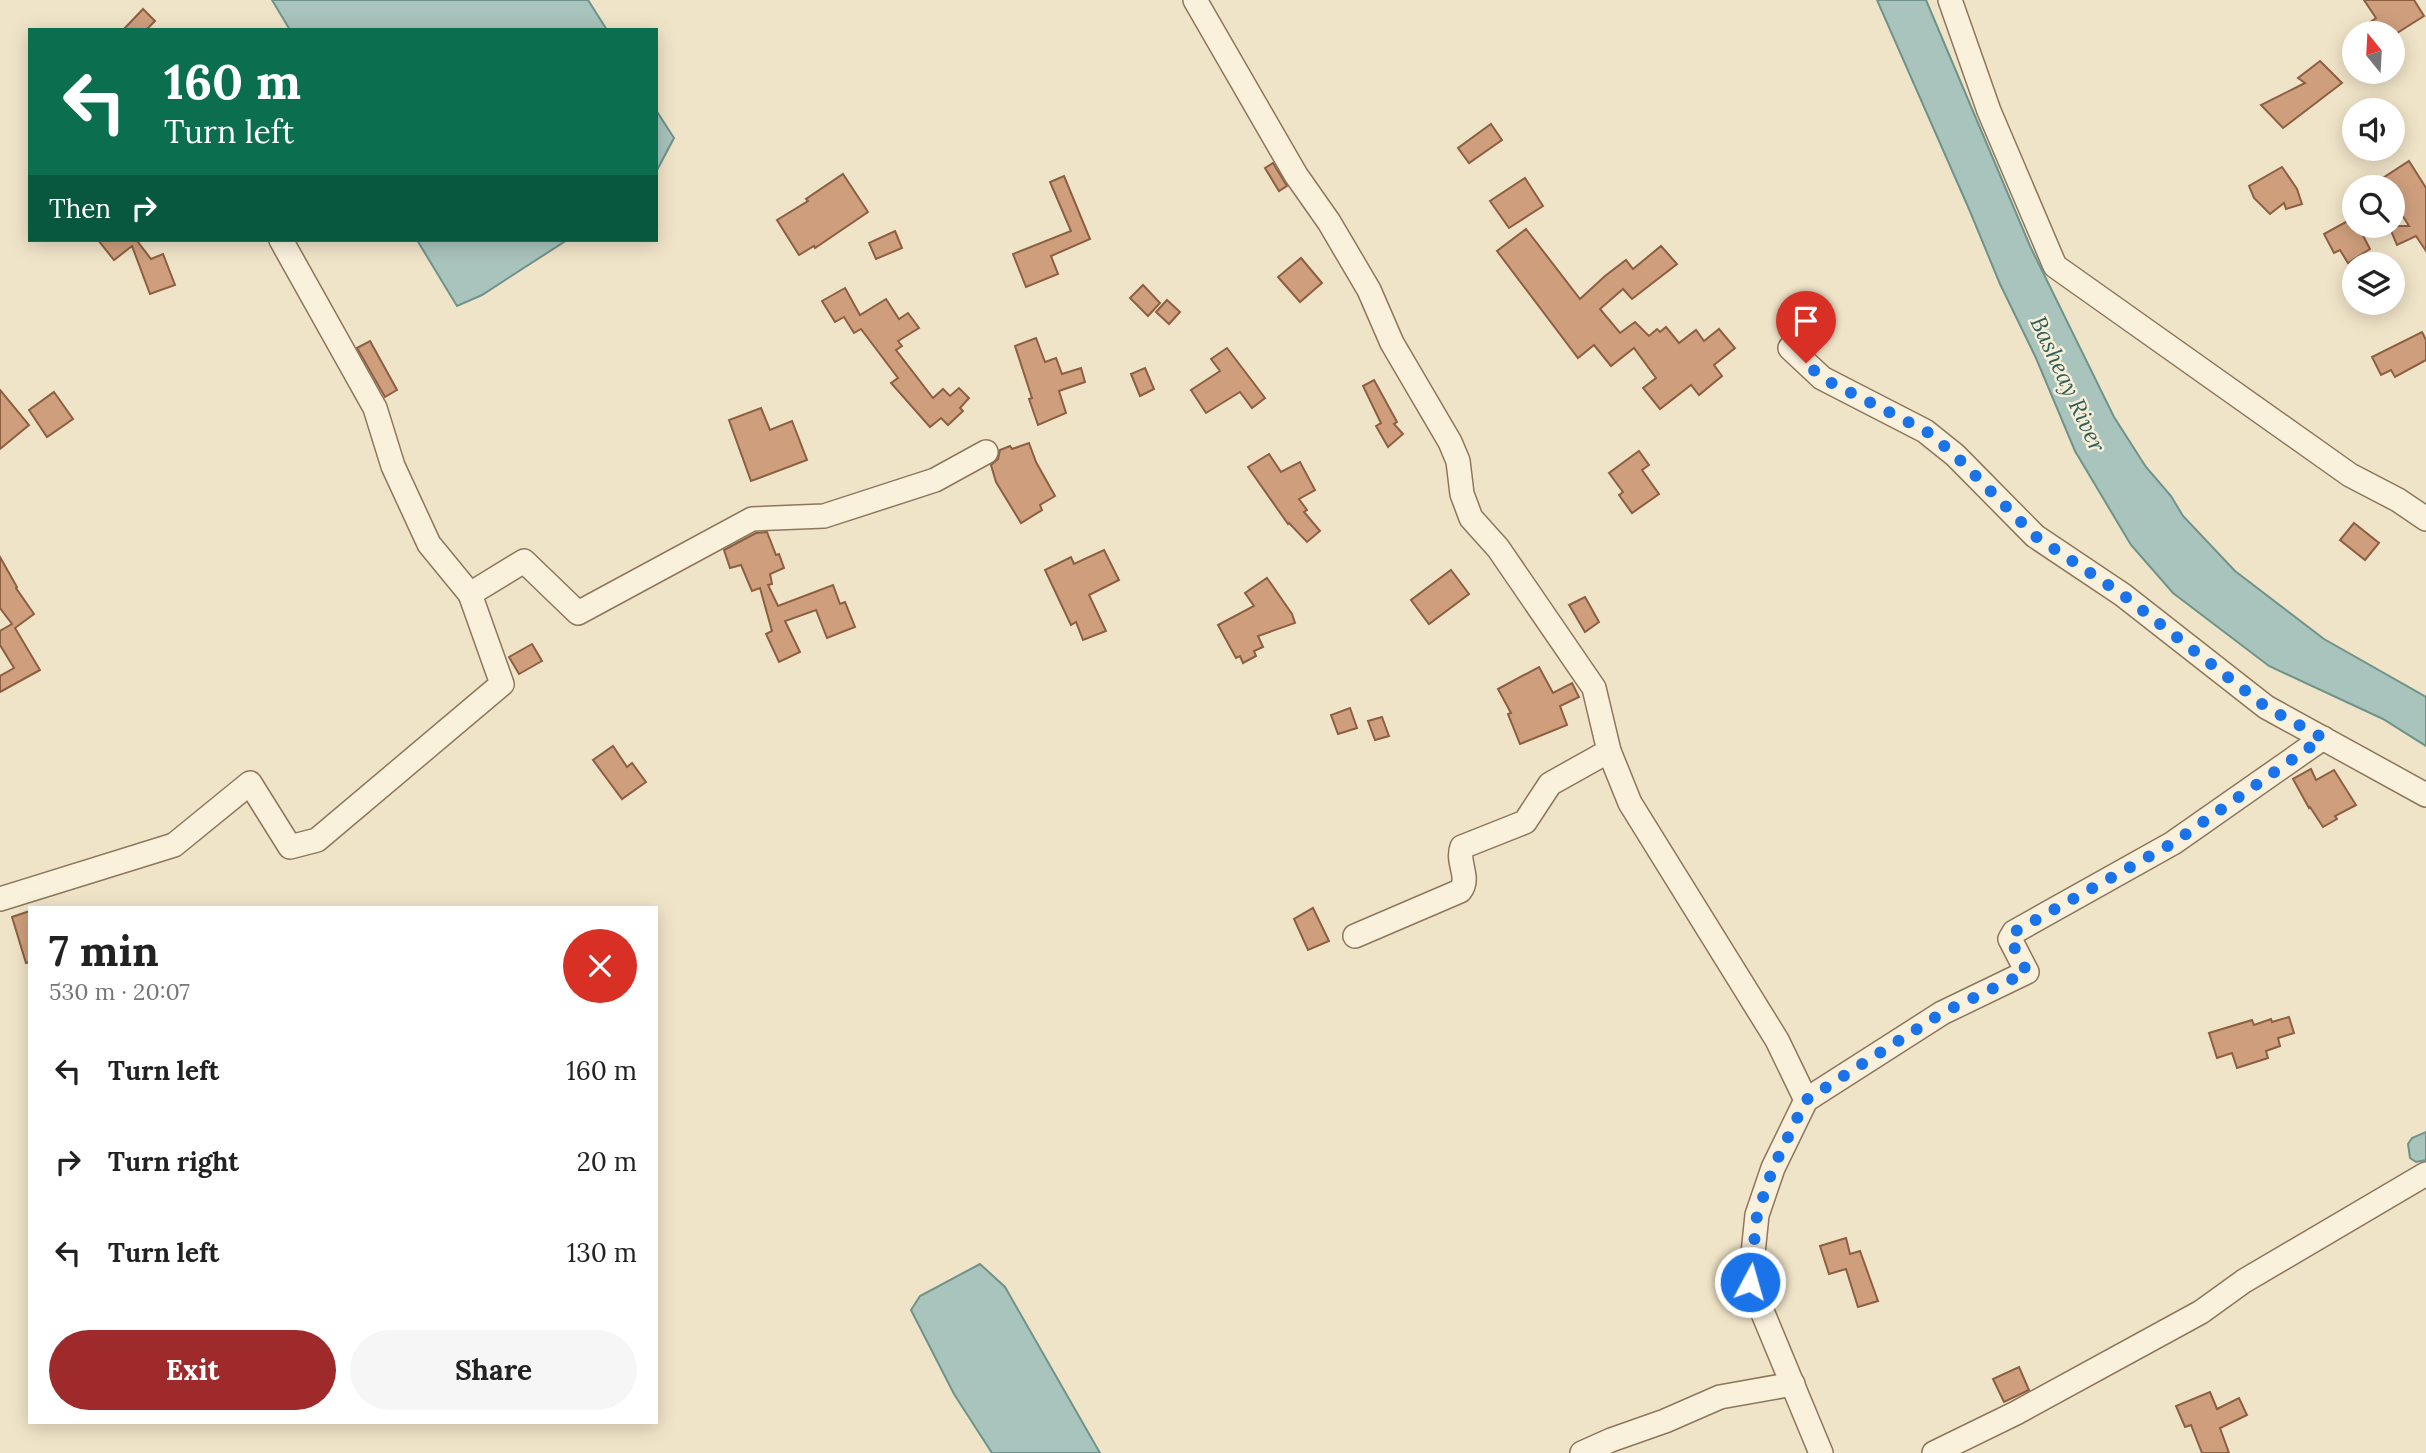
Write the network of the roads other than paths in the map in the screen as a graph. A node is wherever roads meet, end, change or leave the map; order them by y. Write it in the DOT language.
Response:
graph roads {
  1 [pos="1195,0"];
  2 [pos="1950,0"];
  3 [pos="282,242"];
  4 [pos="1790,348"];
  5 [pos="986,452"];
  6 [pos="2426,519"];
  7 [pos="470,594"];
  8 [pos="2323,738"];
  9 [pos="1609,751"];
  10 [pos="2426,795"];
  11 [pos="0,900"];
  12 [pos="1355,936"];
  13 [pos="1806,1100"];
  14 [pos="2426,1174"];
  15 [pos="1793,1384"];
  16 [pos="1582,1453"];
  17 [pos="1821,1453"];
  18 [pos="1934,1453"];
  1 -- 9 [label="street"];
  2 -- 6 [label="street"];
  3 -- 7 [label="street"];
  4 -- 8 [label="street"];
  5 -- 7 [label="street"];
  7 -- 11 [label="street"];
  8 -- 10 [label="street"];
  8 -- 13 [label="street"];
  9 -- 12 [label="street"];
  9 -- 13 [label="street"];
  13 -- 15 [label="street"];
  14 -- 18 [label="street"];
  15 -- 16 [label="street"];
  15 -- 17 [label="street"];
}
